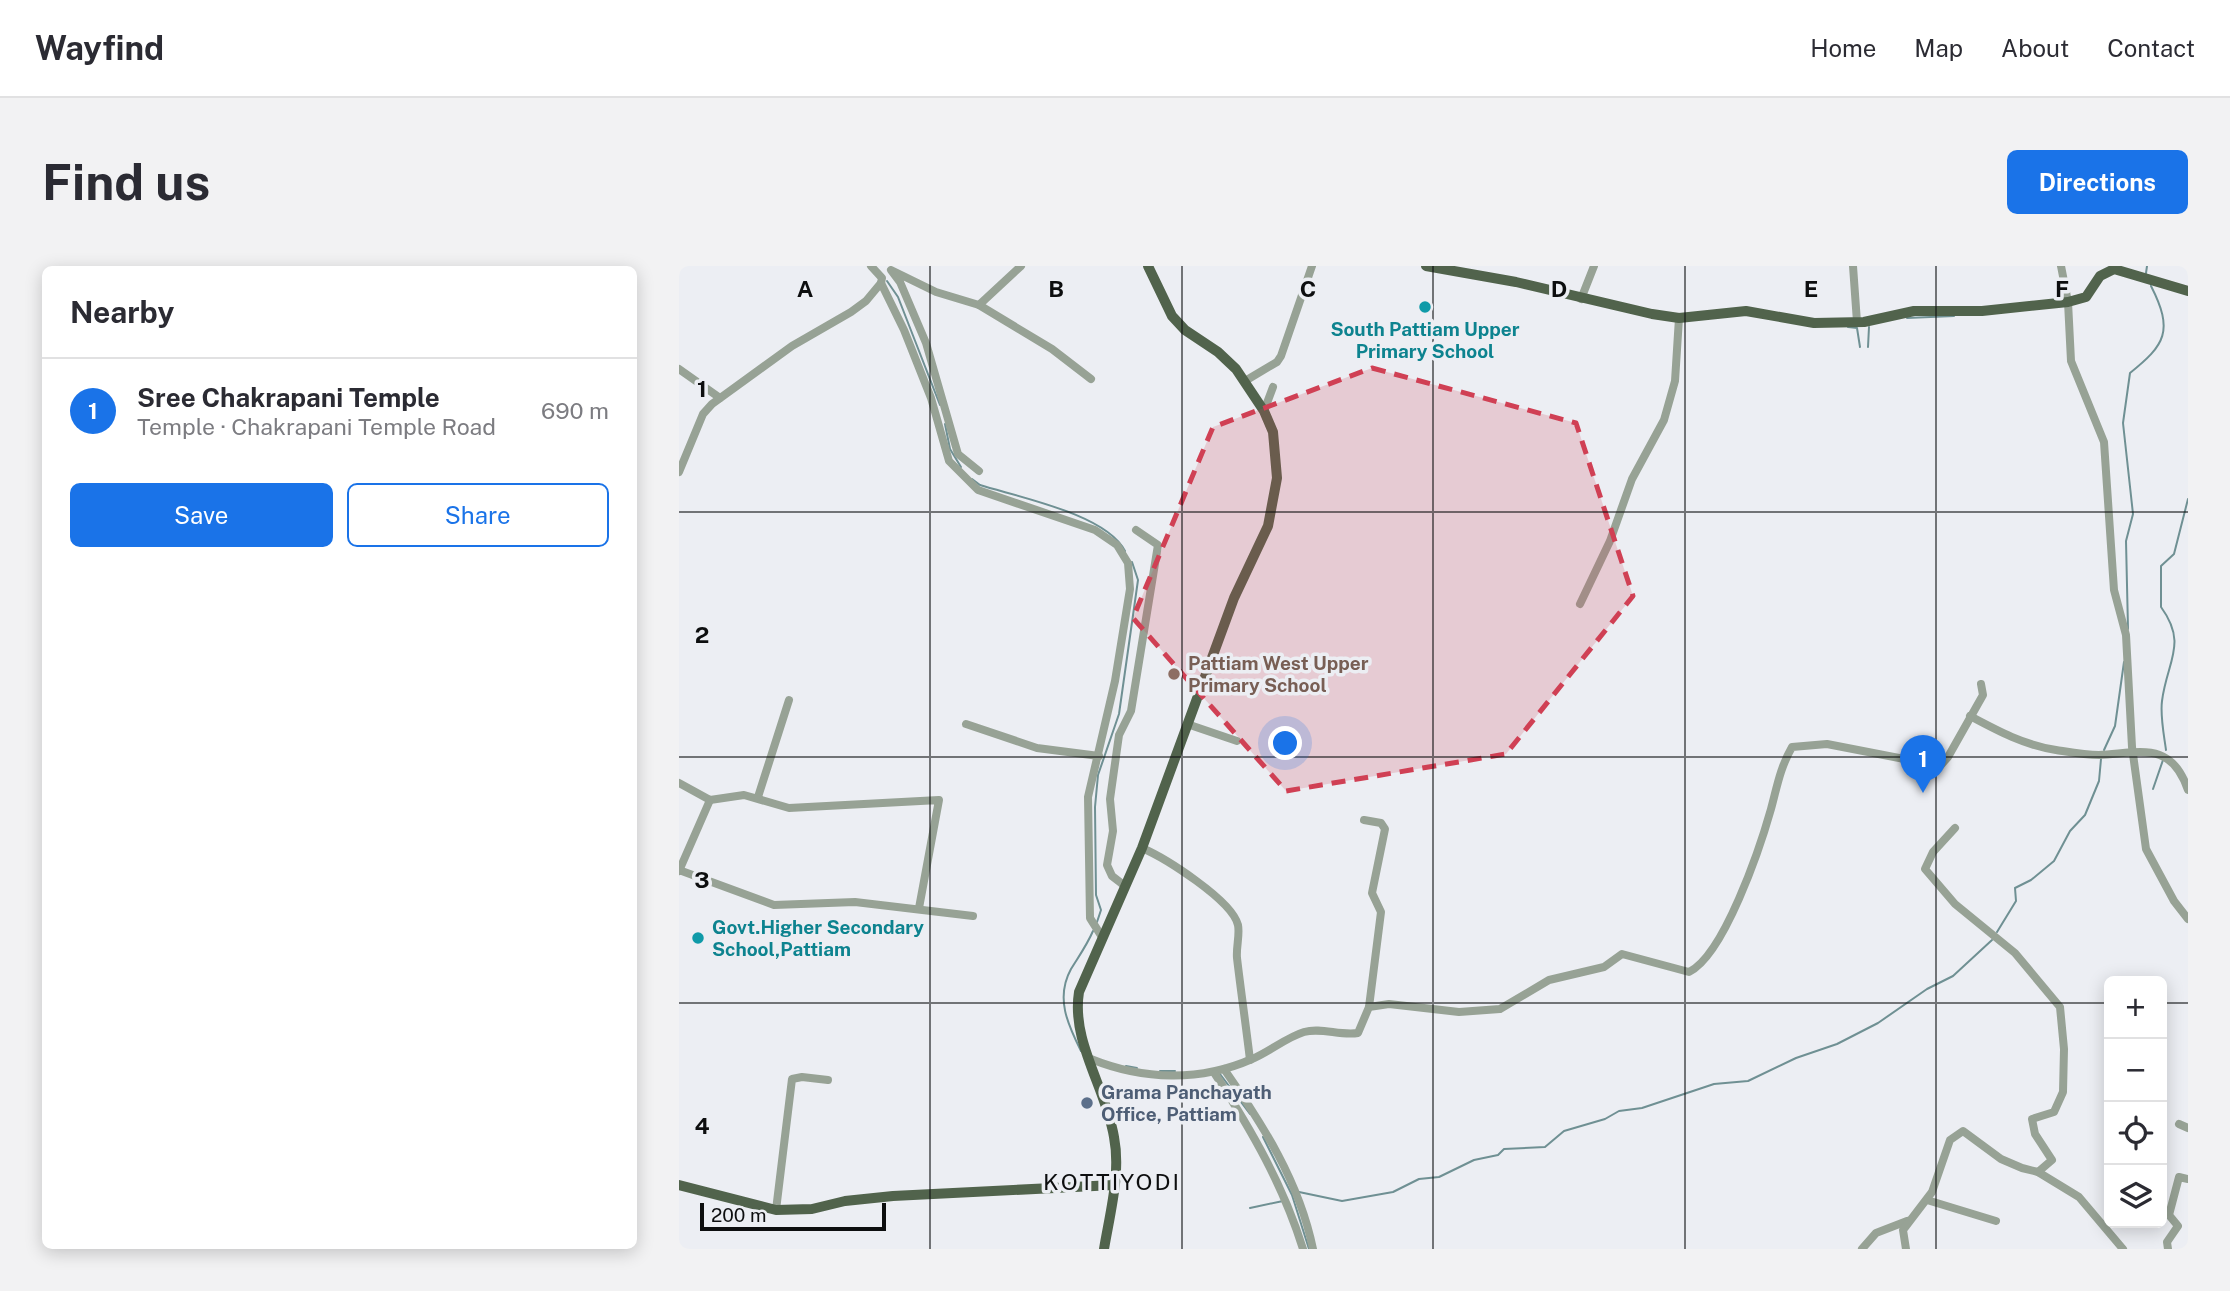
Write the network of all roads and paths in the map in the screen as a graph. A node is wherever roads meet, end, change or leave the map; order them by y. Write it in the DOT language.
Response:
graph roads {
  1 [pos="871,266"];
  2 [pos="1021,266"];
  3 [pos="1148,266"];
  4 [pos="1312,266"];
  5 [pos="1426,266"];
  6 [pos="1594,266"];
  7 [pos="1853,266"];
  8 [pos="2061,266"];
  9 [pos="889,268"];
  10 [pos="881,281"];
  11 [pos="2188,290"];
  12 [pos="1581,299"];
  13 [pos="2069,303"];
  14 [pos="979,305"];
  15 [pos="1679,318"];
  16 [pos="1857,322"];
  17 [pos="679,369"];
  18 [pos="1091,379"];
  19 [pos="1245,381"];
  20 [pos="1273,387"];
  21 [pos="720,398"];
  22 [pos="1264,411"];
  23 [pos="979,471"];
  24 [pos="679,472"];
  25 [pos="1136,530"];
  26 [pos="1580,604"];
  27 [pos="1981,684"];
  28 [pos="789,700"];
  29 [pos="1971,716"];
  30 [pos="967,724"];
  31 [pos="1187,724"];
  32 [pos="1237,741"];
  33 [pos="2133,750"];
  34 [pos="1099,757"];
  35 [pos="679,783"];
  36 [pos="2188,790"];
  37 [pos="758,797"];
  38 [pos="710,800"];
  39 [pos="1364,820"];
  40 [pos="1955,828"];
  41 [pos="1142,848"];
  42 [pos="679,871"];
  43 [pos="1125,887"];
  44 [pos="919,908"];
  45 [pos="973,916"];
  46 [pos="2188,919"];
  47 [pos="1102,937"];
  48 [pos="1369,1007"];
  49 [pos="1091,1059"];
  50 [pos="1250,1060"];
  51 [pos="1219,1072"];
  52 [pos="828,1080"];
  53 [pos="2179,1124"];
  54 [pos="2188,1128"];
  55 [pos="2038,1172"];
  56 [pos="2188,1179"];
  57 [pos="679,1185"];
  58 [pos="1114,1185"];
  59 [pos="1927,1200"];
  60 [pos="776,1210"];
  61 [pos="1907,1221"];
  62 [pos="1996,1221"];
  63 [pos="1104,1249"];
  64 [pos="1303,1249"];
  65 [pos="1314,1249"];
  66 [pos="1862,1249"];
  67 [pos="1906,1249"];
  68 [pos="2123,1249"];
  69 [pos="2168,1249"];
  1 -- 10 [label="street"];
  2 -- 14 [label="street"];
  3 -- 19 [label="main road"];
  4 -- 19 [label="street"];
  5 -- 12 [label="main road"];
  6 -- 12 [label="street"];
  7 -- 16 [label="street"];
  8 -- 13 [label="street"];
  9 -- 10 [label="street"];
  9 -- 14 [label="street"];
  9 -- 23 [label="street"];
  10 -- 21 [label="street"];
  10 -- 34 [label="street"];
  11 -- 13 [label="main road"];
  12 -- 15 [label="main road"];
  13 -- 16 [label="main road"];
  13 -- 33 [label="street"];
  14 -- 18 [label="street"];
  15 -- 16 [label="main road"];
  15 -- 26 [label="street"];
  17 -- 21 [label="street"];
  19 -- 22 [label="main road"];
  20 -- 22 [label="street"];
  21 -- 24 [label="street"];
  22 -- 31 [label="main road"];
  25 -- 43 [label="street"];
  27 -- 29 [label="street"];
  28 -- 37 [label="street"];
  29 -- 33 [label="street"];
  29 -- 48 [label="street"];
  30 -- 34 [label="street"];
  31 -- 32 [label="street"];
  31 -- 41 [label="main road"];
  33 -- 36 [label="street"];
  33 -- 46 [label="street"];
  34 -- 47 [label="street"];
  35 -- 38 [label="street"];
  37 -- 38 [label="street"];
  37 -- 44 [label="street"];
  38 -- 42 [label="street"];
  39 -- 48 [label="street"];
  40 -- 55 [label="street"];
  41 -- 43 [label="main road"];
  41 -- 50 [label="street"];
  42 -- 44 [label="street"];
  43 -- 47 [label="main road"];
  44 -- 45 [label="street"];
  47 -- 49 [label="main road"];
  48 -- 50 [label="street"];
  49 -- 51 [label="street"];
  49 -- 58 [label="main road"];
  50 -- 51 [label="street"];
  51 -- 64 [label="street"];
  51 -- 65 [label="street"];
  52 -- 60 [label="street"];
  53 -- 54 [label="street"];
  55 -- 59 [label="street"];
  55 -- 68 [label="street"];
  56 -- 69 [label="street"];
  57 -- 60 [label="main road"];
  58 -- 60 [label="main road"];
  58 -- 63 [label="main road"];
  59 -- 61 [label="street"];
  59 -- 62 [label="street"];
  61 -- 66 [label="street"];
  61 -- 67 [label="street"];
}
